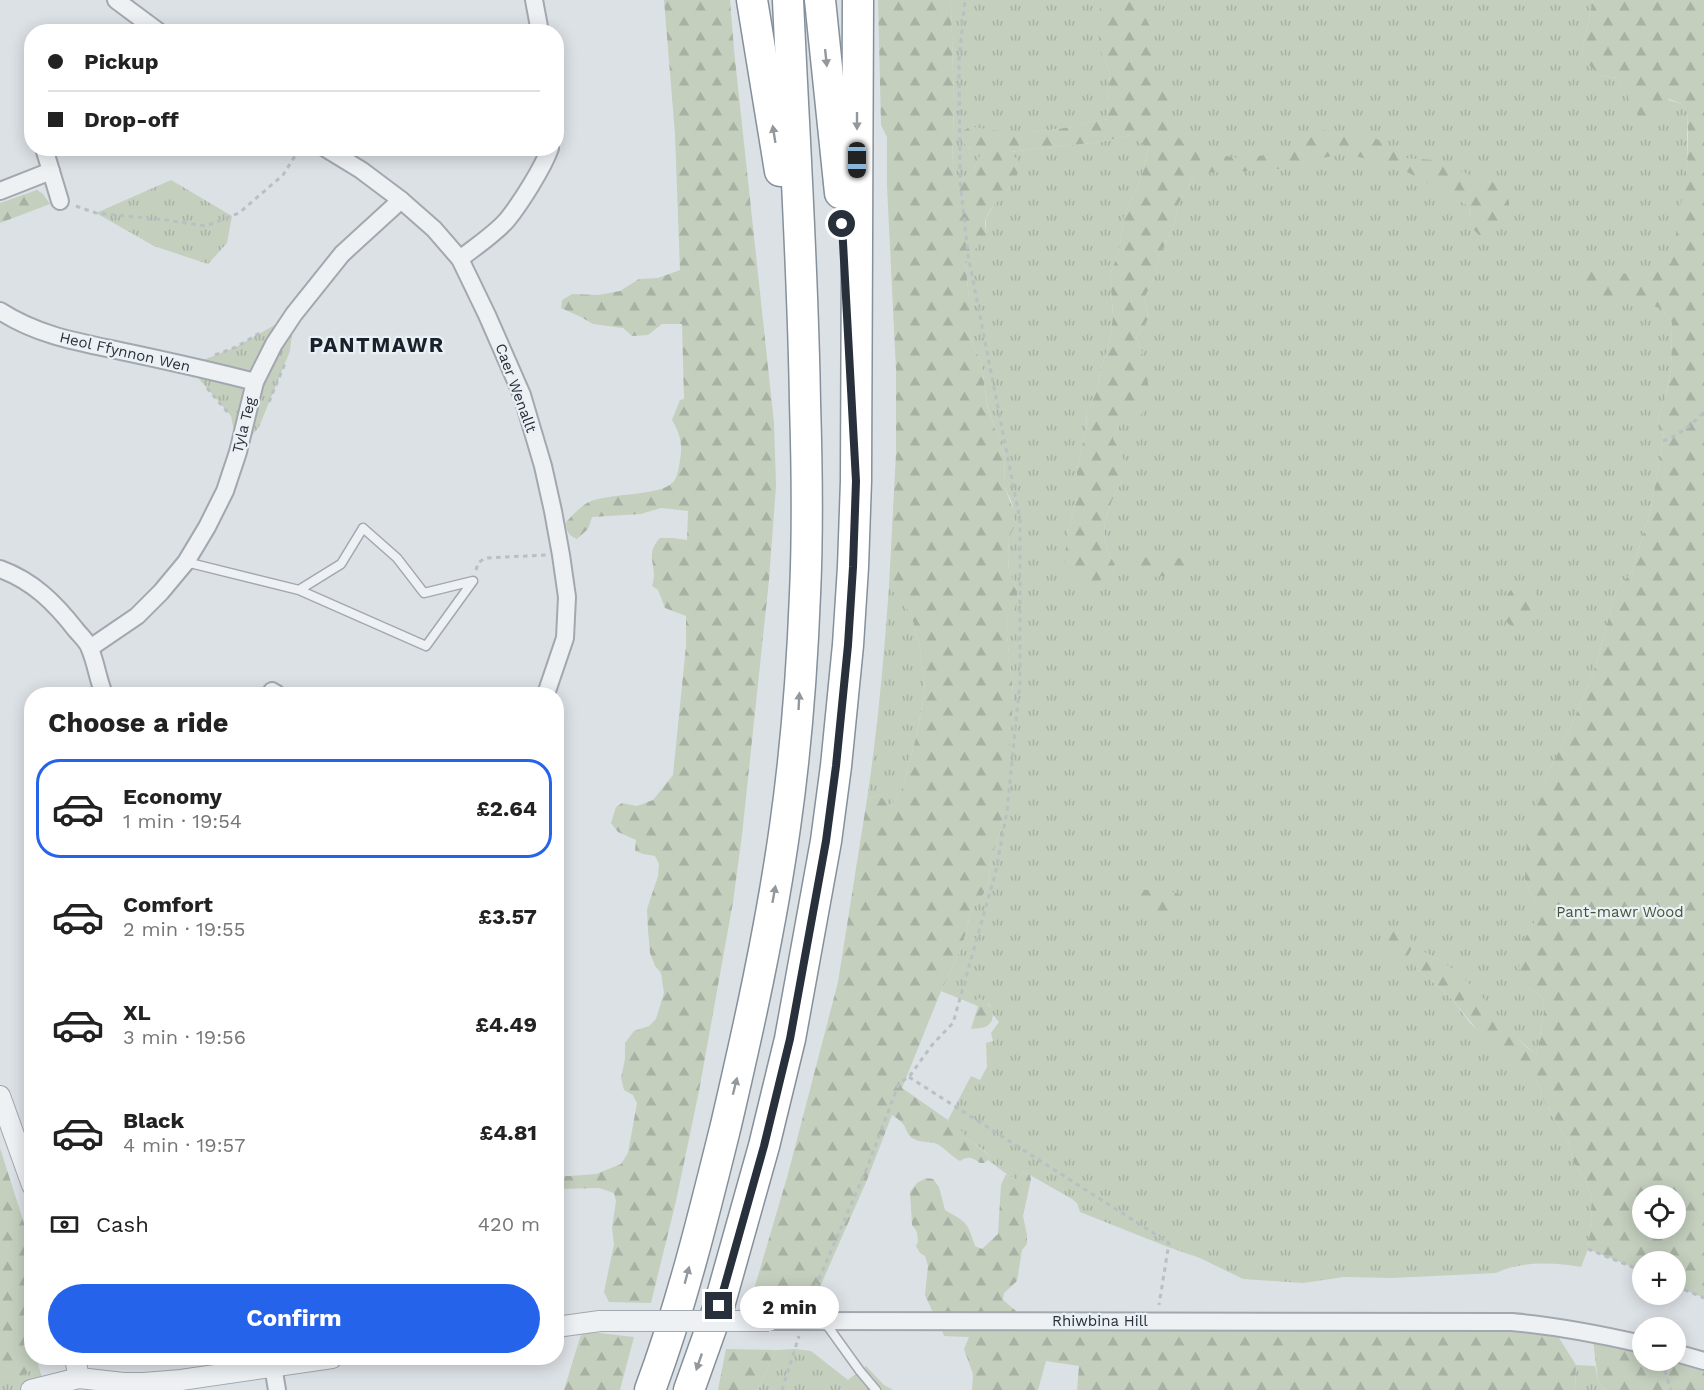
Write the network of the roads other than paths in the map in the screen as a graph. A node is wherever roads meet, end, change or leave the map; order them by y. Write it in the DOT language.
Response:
graph roads {
  1 [pos="116,0"];
  2 [pos="534,0"];
  3 [pos="752,0"];
  4 [pos="788,0"];
  5 [pos="820,0"];
  6 [pos="858,0"];
  7 [pos="148,24"];
  8 [pos="538,24"];
  9 [pos="46,156"];
  10 [pos="338,156"];
  11 [pos="547,156"];
  12 [pos="51,171"];
  13 [pos="0,191"];
  14 [pos="401,200"];
  15 [pos="60,201"];
  16 [pos="460,259"];
  17 [pos="0,311"];
  18 [pos="804,316"];
  19 [pos="255,382"];
  20 [pos="856,481"];
  21 [pos="186,562"];
  22 [pos="0,569"];
  23 [pos="299,590"];
  24 [pos="90,648"];
  25 [pos="100,687"];
  26 [pos="548,687"];
  27 [pos="0,1096"];
  28 [pos="24,1163"];
  29 [pos="768,1321"];
  30 [pos="824,1321"];
  31 [pos="564,1326"];
  32 [pos="1632,1342"];
  33 [pos="1686,1356"];
  34 [pos="1704,1361"];
  35 [pos="76,1365"];
  36 [pos="280,1365"];
  37 [pos="273,1366"];
  38 [pos="79,1378"];
  39 [pos="31,1390"];
  40 [pos="277,1390"];
  41 [pos="650,1390"];
  42 [pos="689,1390"];
  43 [pos="876,1390"];
  1 -- 7 [label="street"];
  2 -- 8 [label="street"];
  18 -- 3 [label="highway, one-way"];
  4 -- 18 [label="highway"];
  5 -- 20 [label="highway, one-way"];
  6 -- 20 [label="highway, one-way"];
  9 -- 12 [label="street"];
  10 -- 14 [label="street, Caer Wenallt"];
  11 -- 16 [label="street"];
  12 -- 13 [label="street"];
  12 -- 15 [label="street"];
  14 -- 16 [label="street, Caer Wenallt"];
  14 -- 19 [label="street, Tyla Teg"];
  16 -- 26 [label="street, Caer Wenallt"];
  17 -- 19 [label="street, Heol Ffynnon Wen"];
  41 -- 18 [label="highway, one-way"];
  19 -- 21 [label="street, Tyla Teg"];
  20 -- 42 [label="highway, one-way"];
  21 -- 23 [label="lane"];
  21 -- 24 [label="street, Tyla Teg"];
  22 -- 24 [label="street"];
  23 -- 23 [label="lane"];
  24 -- 25 [label="street"];
  27 -- 28 [label="street"];
  29 -- 30 [label="street, Rhiwbina Hill"];
  29 -- 31 [label="street, Rhiwbina Hill, bridge"];
  30 -- 32 [label="street, Rhiwbina Hill"];
  30 -- 43 [label="lane"];
  33 -- 34 [label="street"];
  35 -- 38 [label="street"];
  36 -- 37 [label="street"];
  37 -- 38 [label="street"];
  37 -- 40 [label="street"];
  38 -- 39 [label="street"];
}
